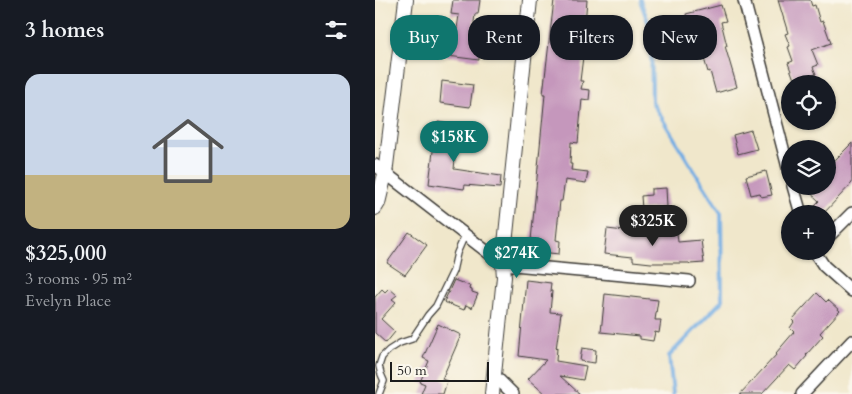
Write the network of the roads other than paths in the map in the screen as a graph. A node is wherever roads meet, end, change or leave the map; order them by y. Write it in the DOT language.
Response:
graph roads {
  1 [pos="406,0"];
  2 [pos="531,0"];
  3 [pos="745,0"];
  4 [pos="781,140"];
  5 [pos="380,170"];
  6 [pos="375,208"];
  7 [pos="852,213"];
  8 [pos="836,229"];
  9 [pos="465,235"];
  10 [pos="821,260"];
  11 [pos="503,264"];
  12 [pos="689,281"];
  13 [pos="852,291"];
  14 [pos="852,341"];
  15 [pos="494,375"];
  16 [pos="379,394"];
  17 [pos="492,394"];
  18 [pos="513,394"];
  19 [pos="802,394"];
  1 -- 5 [label="street"];
  2 -- 11 [label="street"];
  3 -- 4 [label="street"];
  5 -- 6 [label="street"];
  5 -- 9 [label="street"];
  7 -- 8 [label="street"];
  9 -- 11 [label="street"];
  9 -- 16 [label="lane"];
  10 -- 13 [label="street"];
  11 -- 12 [label="street"];
  11 -- 15 [label="street"];
  14 -- 19 [label="street"];
  15 -- 17 [label="street"];
  15 -- 18 [label="street"];
}
